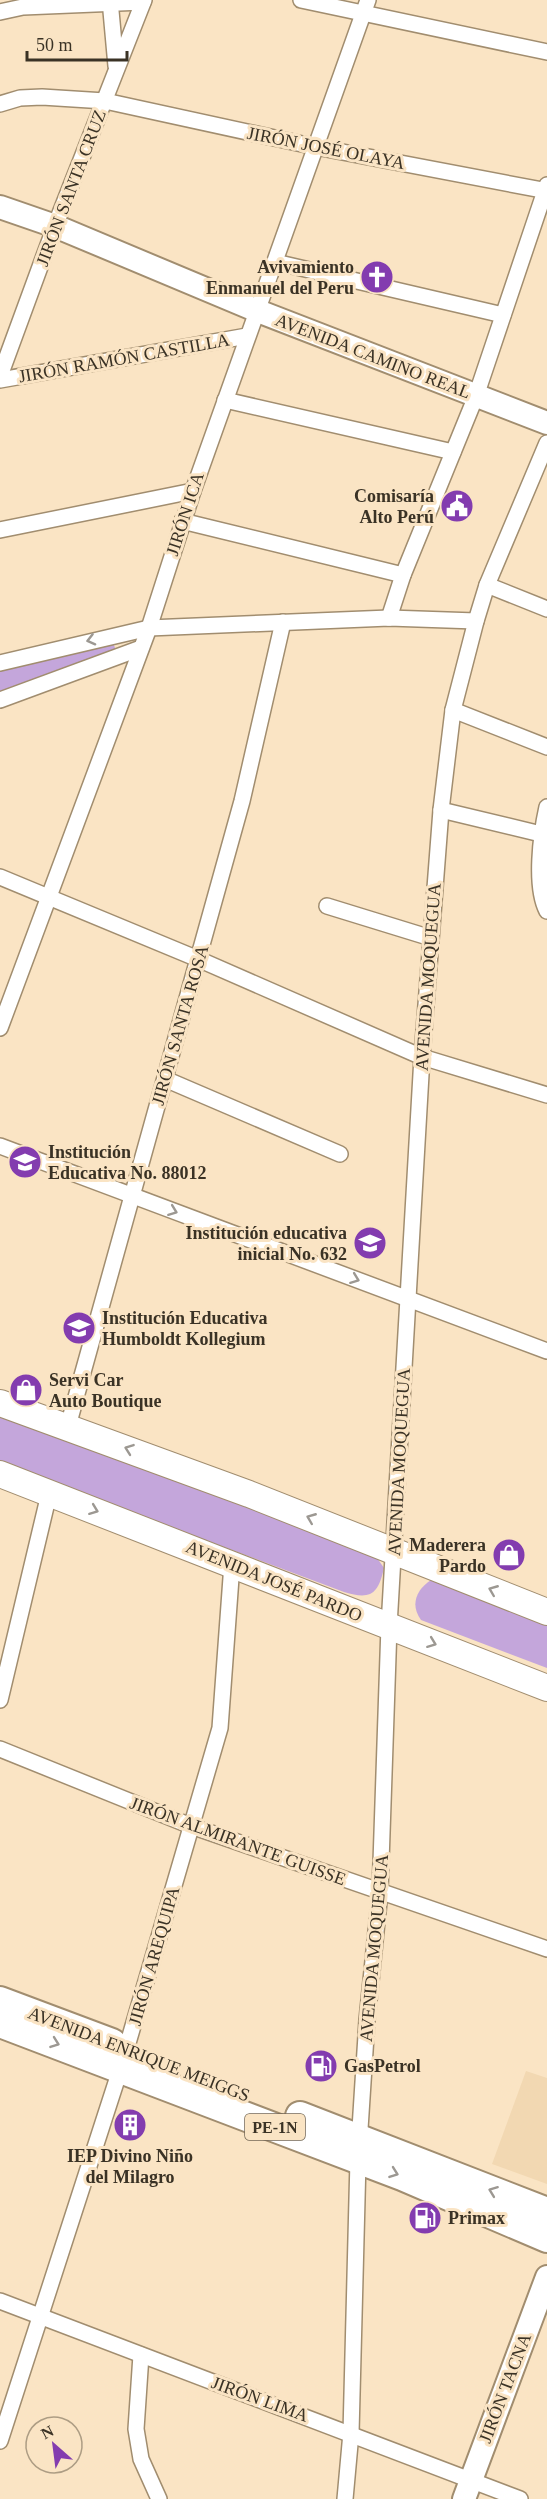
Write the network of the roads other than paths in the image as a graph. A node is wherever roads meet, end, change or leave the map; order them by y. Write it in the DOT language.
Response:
graph roads {
  1 [pos="301,0"];
  2 [pos="110,1"];
  3 [pos="144,1"];
  4 [pos="365,7"];
  5 [pos="0,12"];
  6 [pos="547,52"];
  7 [pos="116,71"];
  8 [pos="105,101"];
  9 [pos="0,105"];
  10 [pos="316,147"];
  11 [pos="546,189"];
  12 [pos="0,207"];
  13 [pos="55,226"];
  14 [pos="275,262"];
  15 [pos="258,311"];
  16 [pos="502,315"];
  17 [pos="247,336"];
  18 [pos="0,378"];
  19 [pos="477,396"];
  20 [pos="225,400"];
  21 [pos="547,423"];
  22 [pos="547,443"];
  23 [pos="453,452"];
  24 [pos="193,490"];
  25 [pos="183,521"];
  26 [pos="0,530"];
  27 [pos="403,575"];
  28 [pos="487,585"];
  29 [pos="547,609"];
  30 [pos="389,618"];
  31 [pos="477,621"];
  32 [pos="283,622"];
  33 [pos="149,628"];
  34 [pos="141,648"];
  35 [pos="0,663"];
  36 [pos="0,700"];
  37 [pos="453,710"];
  38 [pos="547,747"];
  39 [pos="547,807"];
  40 [pos="441,810"];
  41 [pos="541,834"];
  42 [pos="0,877"];
  43 [pos="48,898"];
  44 [pos="327,906"];
  45 [pos="547,911"];
  46 [pos="431,938"];
  47 [pos="198,959"];
  48 [pos="0,1028"];
  49 [pos="422,1057"];
  50 [pos="165,1079"];
  51 [pos="547,1095"];
  52 [pos="0,1146"];
  53 [pos="340,1154"];
  54 [pos="132,1195"];
  55 [pos="408,1299"];
  56 [pos="547,1350"];
  57 [pos="0,1403"];
  58 [pos="68,1426"];
  59 [pos="0,1474"];
  60 [pos="50,1494"];
  61 [pos="394,1551"];
  62 [pos="232,1564"];
  63 [pos="547,1612"];
  64 [pos="389,1626"];
  65 [pos="547,1688"];
  66 [pos="0,1701"];
  67 [pos="0,1749"];
  68 [pos="191,1826"];
  69 [pos="380,1892"];
  70 [pos="547,1949"];
  71 [pos="0,2001"];
  72 [pos="0,2023"];
  73 [pos="124,2058"];
  74 [pos="359,2149"];
  75 [pos="547,2212"];
  76 [pos="547,2238"];
  77 [pos="547,2277"];
  78 [pos="0,2301"];
  79 [pos="42,2318"];
  80 [pos="141,2355"];
  81 [pos="351,2433"];
  82 [pos="0,2441"];
  83 [pos="468,2489"];
  84 [pos="159,2499"];
  85 [pos="345,2499"];
  86 [pos="520,2499"];
  1 -- 4 [label="street"];
  2 -- 3 [label="street"];
  2 -- 5 [label="street"];
  2 -- 7 [label="street"];
  3 -- 7 [label="street, JIRÓN SANTA CRUZ"];
  4 -- 6 [label="street"];
  4 -- 10 [label="street, JIRÓN ICA"];
  7 -- 8 [label="street, JIRÓN SANTA CRUZ"];
  8 -- 9 [label="street, JIRÓN JOSÉ OLAYA"];
  8 -- 10 [label="street, JIRÓN JOSÉ OLAYA"];
  8 -- 13 [label="street, JIRÓN SANTA CRUZ"];
  10 -- 11 [label="street, JIRÓN JOSÉ OLAYA"];
  10 -- 14 [label="street, JIRÓN ICA"];
  11 -- 16 [label="street"];
  12 -- 13 [label="main road, AVENIDA CAMINO REAL"];
  13 -- 15 [label="main road, AVENIDA CAMINO REAL"];
  13 -- 18 [label="street, JIRÓN SANTA CRUZ"];
  14 -- 15 [label="street, JIRÓN ICA"];
  14 -- 16 [label="street"];
  15 -- 17 [label="street, JIRÓN ICA"];
  15 -- 19 [label="main road, AVENIDA CAMINO REAL"];
  16 -- 19 [label="street"];
  17 -- 18 [label="street, JIRÓN RAMÓN CASTILLA"];
  17 -- 20 [label="street, JIRÓN ICA"];
  19 -- 21 [label="main road, AVENIDA CAMINO REAL"];
  19 -- 23 [label="street"];
  20 -- 23 [label="street"];
  20 -- 24 [label="street, JIRÓN ICA"];
  22 -- 28 [label="street, AVENIDA MOQUEGUA"];
  23 -- 27 [label="street"];
  24 -- 25 [label="street, JIRÓN ICA"];
  24 -- 26 [label="street"];
  25 -- 27 [label="street"];
  25 -- 33 [label="street, JIRÓN ICA"];
  27 -- 30 [label="street"];
  28 -- 29 [label="street"];
  28 -- 31 [label="street, AVENIDA MOQUEGUA"];
  30 -- 31 [label="street"];
  30 -- 32 [label="street"];
  31 -- 37 [label="street, AVENIDA MOQUEGUA"];
  32 -- 33 [label="street"];
  32 -- 47 [label="street, JIRÓN SANTA ROSA"];
  33 -- 34 [label="street, JIRÓN ICA"];
  33 -- 35 [label="street, one-way"];
  34 -- 36 [label="street"];
  34 -- 43 [label="street, JIRÓN ICA"];
  37 -- 38 [label="street"];
  37 -- 40 [label="street, AVENIDA MOQUEGUA"];
  39 -- 41 [label="street"];
  40 -- 41 [label="street"];
  40 -- 46 [label="street, AVENIDA MOQUEGUA"];
  41 -- 45 [label="street"];
  42 -- 43 [label="street"];
  43 -- 47 [label="street"];
  43 -- 48 [label="street, JIRÓN ICA"];
  44 -- 46 [label="street"];
  46 -- 49 [label="street, AVENIDA MOQUEGUA"];
  47 -- 49 [label="street"];
  47 -- 50 [label="street, JIRÓN SANTA ROSA"];
  49 -- 51 [label="street"];
  49 -- 55 [label="street, AVENIDA MOQUEGUA"];
  50 -- 53 [label="street"];
  50 -- 54 [label="street, JIRÓN SANTA ROSA"];
  52 -- 54 [label="street"];
  54 -- 55 [label="street, one-way"];
  54 -- 58 [label="street, JIRÓN SANTA ROSA"];
  55 -- 56 [label="street"];
  55 -- 61 [label="street, AVENIDA MOQUEGUA"];
  57 -- 58 [label="main road"];
  61 -- 58 [label="main road, one-way"];
  59 -- 60 [label="main road, AVENIDA JOSÉ PARDO"];
  60 -- 62 [label="main road, AVENIDA JOSÉ PARDO, one-way"];
  60 -- 66 [label="street"];
  63 -- 61 [label="main road, one-way"];
  61 -- 64 [label="street, AVENIDA MOQUEGUA"];
  62 -- 64 [label="main road, AVENIDA JOSÉ PARDO"];
  62 -- 68 [label="street, JIRÓN AREQUIPA"];
  64 -- 65 [label="main road, AVENIDA JOSÉ PARDO, one-way"];
  64 -- 69 [label="street, AVENIDA MOQUEGUA"];
  67 -- 68 [label="street, JIRÓN ALMIRANTE GUISSE"];
  68 -- 69 [label="street, JIRÓN ALMIRANTE GUISSE"];
  68 -- 73 [label="street, JIRÓN AREQUIPA"];
  69 -- 70 [label="street, JIRÓN ALMIRANTE GUISSE"];
  69 -- 74 [label="street, AVENIDA MOQUEGUA"];
  71 -- 73 [label="highway, AVENIDA ENRIQUE MEIGGS / PE-1N"];
  72 -- 73 [label="highway, AVENIDA ENRIQUE MEIGGS / PE-1N, one-way"];
  73 -- 74 [label="highway, AVENIDA ENRIQUE MEIGGS / PE-1N"];
  73 -- 79 [label="street, JIRÓN AREQUIPA"];
  75 -- 74 [label="highway, AVENIDA ENRIQUE MEIGGS / PE-1N, one-way"];
  74 -- 76 [label="highway, AVENIDA ENRIQUE MEIGGS / PE-1N, one-way"];
  74 -- 81 [label="street, AVENIDA MOQUEGUA"];
  77 -- 83 [label="main road, JIRÓN TACNA"];
  78 -- 79 [label="street, JIRÓN LIMA"];
  79 -- 80 [label="street, JIRÓN LIMA"];
  79 -- 82 [label="street, JIRÓN AREQUIPA"];
  80 -- 81 [label="street, JIRÓN LIMA"];
  80 -- 84 [label="street"];
  81 -- 83 [label="street, JIRÓN LIMA"];
  81 -- 85 [label="street, AVENIDA MOQUEGUA"];
  83 -- 86 [label="street, JIRÓN LIMA"];
}
